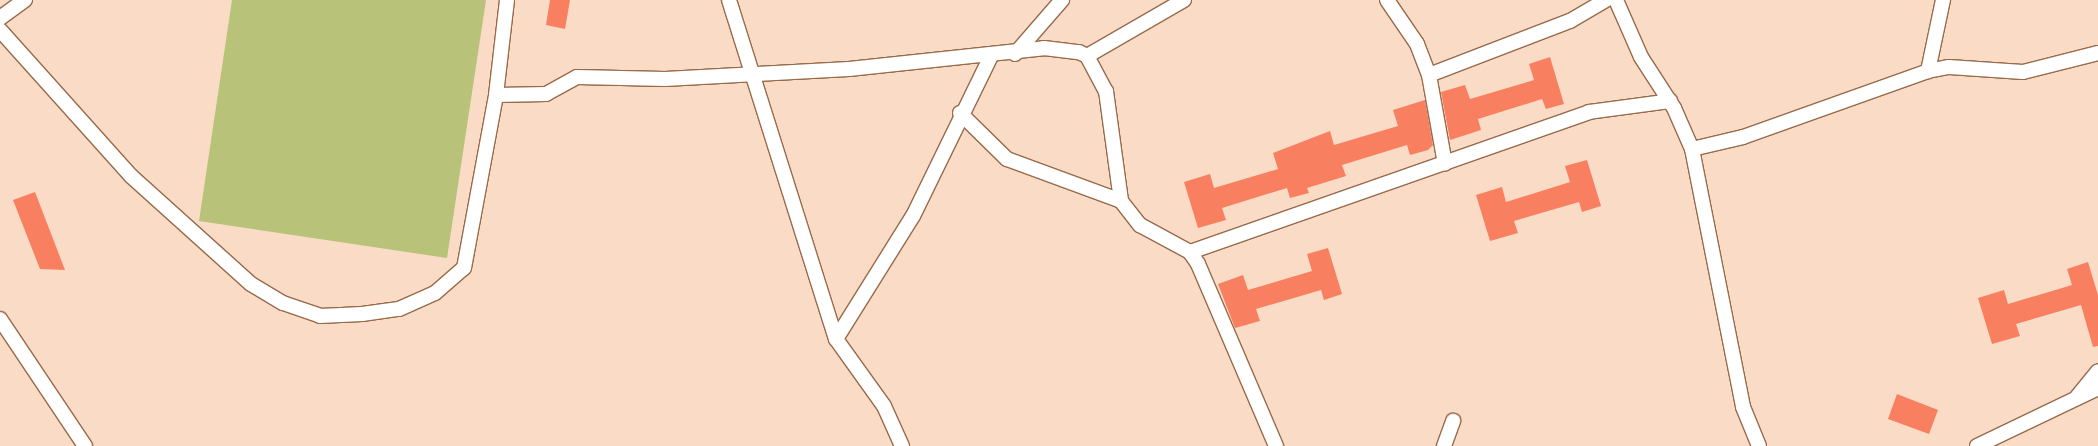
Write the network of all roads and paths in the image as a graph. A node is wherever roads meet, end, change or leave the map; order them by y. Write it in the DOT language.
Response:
graph roads {
  1 [pos="25,0"];
  2 [pos="507,0"];
  3 [pos="729,0"];
  4 [pos="1062,0"];
  5 [pos="1184,0"];
  6 [pos="1387,0"];
  7 [pos="1606,0"];
  8 [pos="1616,0"];
  9 [pos="1944,0"];
  10 [pos="0,18"];
  11 [pos="0,30"];
  12 [pos="2098,53"];
  13 [pos="1014,54"];
  14 [pos="991,56"];
  15 [pos="1087,56"];
  16 [pos="1928,71"];
  17 [pos="751,75"];
  18 [pos="1429,75"];
  19 [pos="496,95"];
  20 [pos="1670,101"];
  21 [pos="960,113"];
  22 [pos="1692,149"];
  23 [pos="1445,164"];
  24 [pos="1121,201"];
  25 [pos="1190,252"];
  26 [pos="0,319"];
  27 [pos="836,339"];
  28 [pos="2098,370"];
  29 [pos="2098,388"];
  30 [pos="2075,400"];
  31 [pos="1453,421"];
  32 [pos="85,446"];
  33 [pos="902,446"];
  34 [pos="1276,446"];
  35 [pos="1444,446"];
  36 [pos="1759,446"];
  37 [pos="1977,446"];
  1 -- 10 [label="lane"];
  2 -- 19 [label="lane"];
  3 -- 17 [label="lane"];
  4 -- 13 [label="lane"];
  5 -- 15 [label="lane"];
  6 -- 18 [label="lane"];
  7 -- 18 [label="lane"];
  8 -- 20 [label="lane"];
  9 -- 16 [label="lane"];
  11 -- 19 [label="lane"];
  12 -- 16 [label="lane"];
  13 -- 14 [label="lane"];
  13 -- 15 [label="lane"];
  14 -- 17 [label="lane"];
  14 -- 21 [label="lane"];
  15 -- 24 [label="lane"];
  16 -- 22 [label="lane"];
  17 -- 19 [label="lane"];
  17 -- 27 [label="lane"];
  18 -- 23 [label="lane"];
  20 -- 22 [label="lane"];
  20 -- 23 [label="lane"];
  21 -- 24 [label="lane"];
  21 -- 27 [label="lane"];
  22 -- 36 [label="lane"];
  23 -- 25 [label="lane"];
  24 -- 25 [label="lane"];
  25 -- 34 [label="lane"];
  26 -- 32 [label="lane"];
  27 -- 33 [label="lane"];
  28 -- 30 [label="lane"];
  29 -- 30 [label="lane"];
  30 -- 37 [label="lane"];
  31 -- 35 [label="lane"];
}
